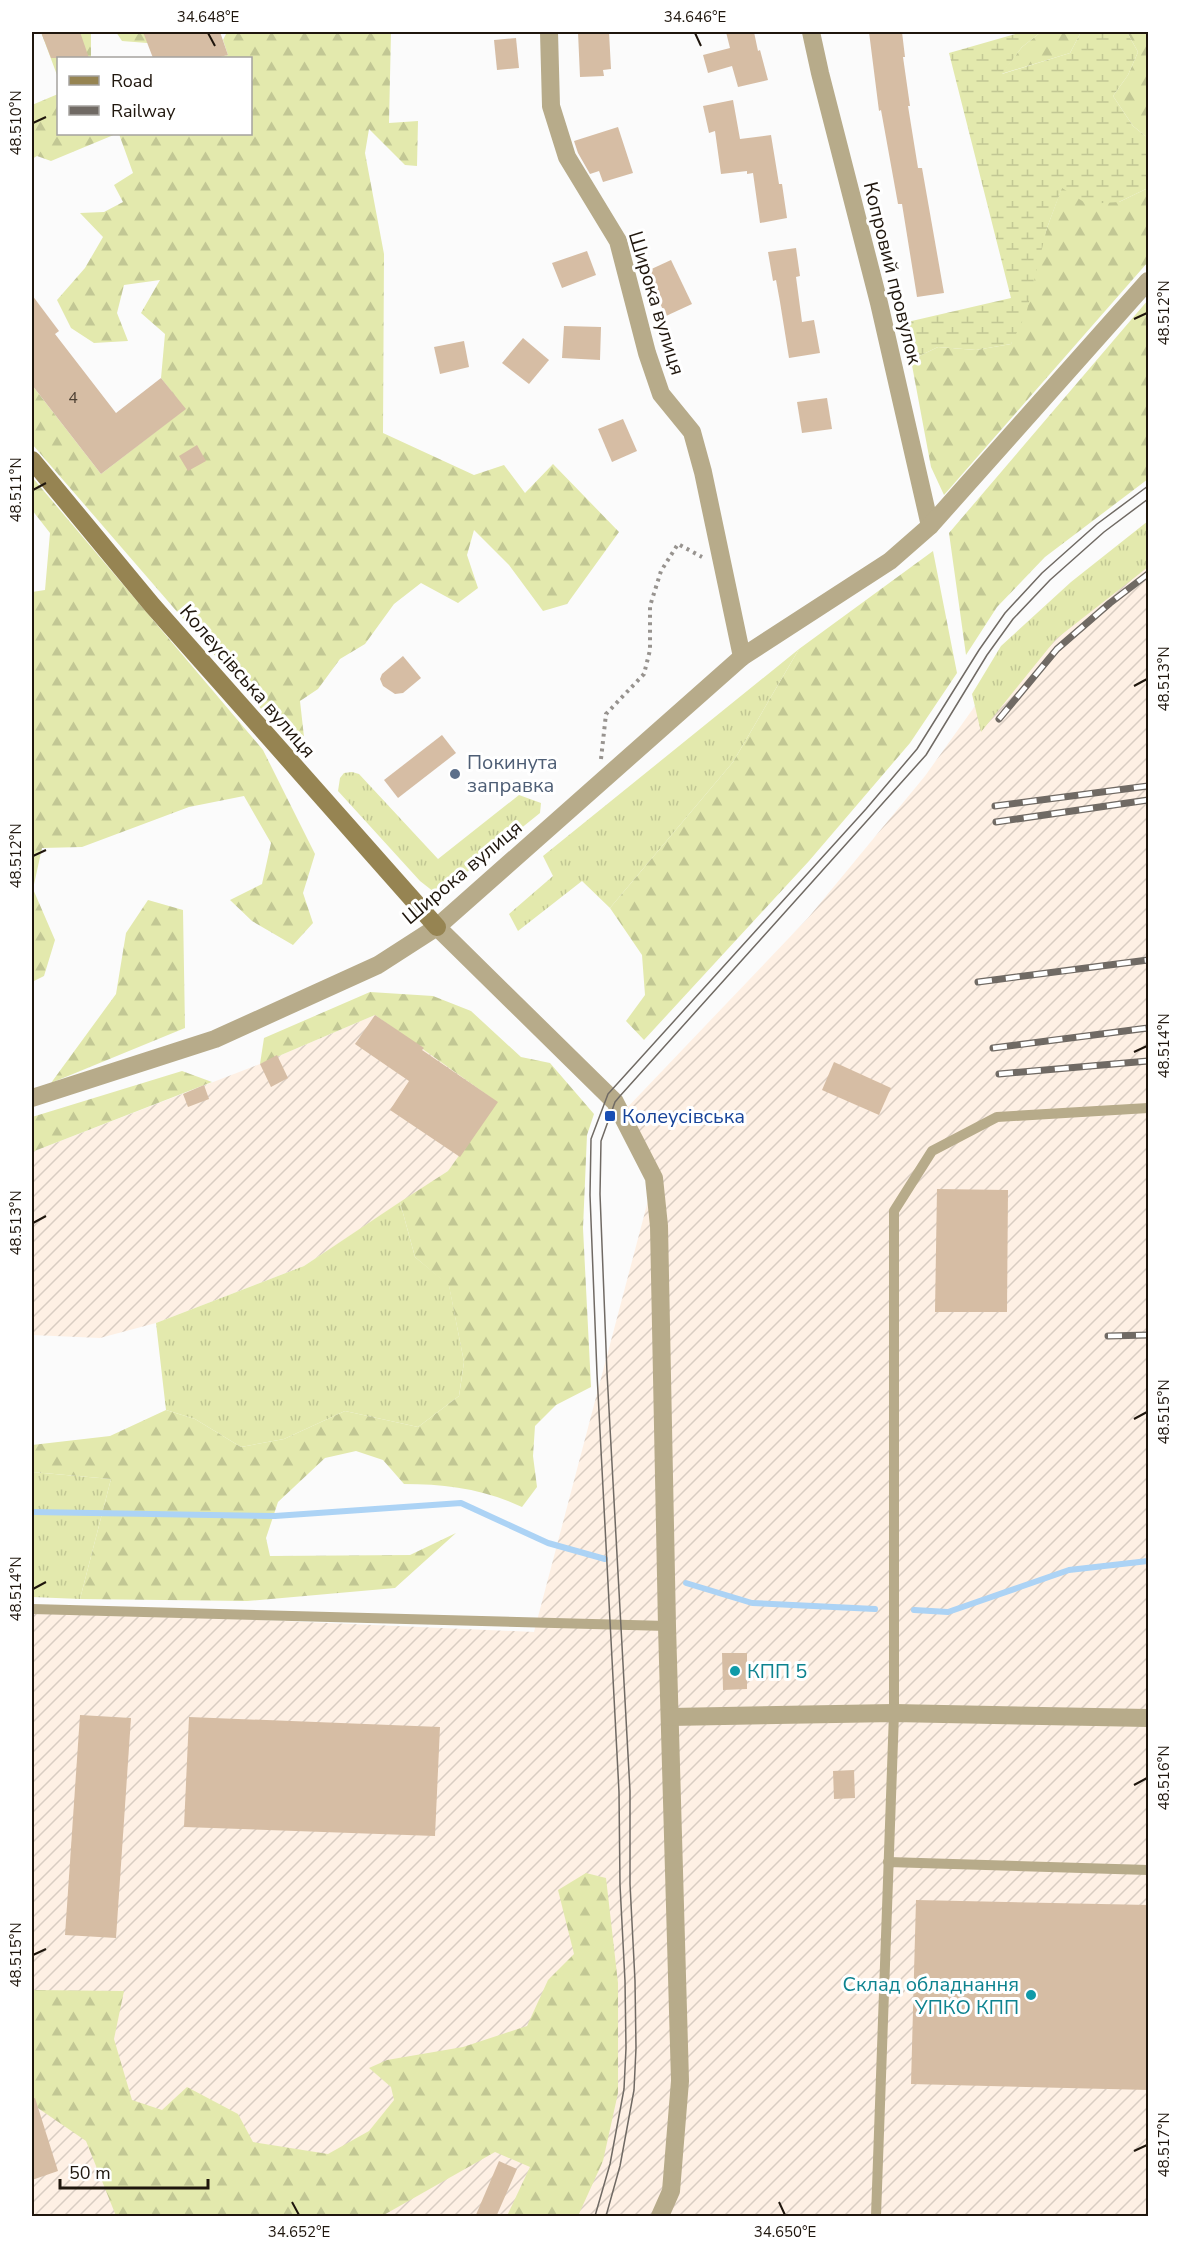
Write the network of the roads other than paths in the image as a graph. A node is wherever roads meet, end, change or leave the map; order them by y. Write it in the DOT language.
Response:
graph roads {
  1 [pos="549,32"];
  2 [pos="811,32"];
  3 [pos="1149,280"];
  4 [pos="32,460"];
  5 [pos="930,526"];
  6 [pos="742,657"];
  7 [pos="437,927"];
  8 [pos="32,1098"];
  9 [pos="1149,1108"];
  10 [pos="32,1609"];
  11 [pos="667,1626"];
  12 [pos="894,1713"];
  13 [pos="670,1717"];
  14 [pos="1149,1718"];
  15 [pos="888,1862"];
  16 [pos="1149,1870"];
  17 [pos="660,2217"];
  18 [pos="876,2217"];
  1 -- 6 [label="street, Широка вулиця"];
  2 -- 5 [label="street, Копровий провулок"];
  3 -- 5 [label="street, Широка вулиця"];
  4 -- 7 [label="street, Колеусівська вулиця"];
  5 -- 6 [label="street, Широка вулиця"];
  6 -- 7 [label="street, Широка вулиця"];
  7 -- 8 [label="street, Широка вулиця"];
  7 -- 11 [label="street"];
  9 -- 12 [label="lane"];
  10 -- 11 [label="lane"];
  11 -- 13 [label="street"];
  12 -- 13 [label="street"];
  12 -- 14 [label="street"];
  12 -- 15 [label="lane"];
  13 -- 17 [label="street"];
  15 -- 16 [label="lane"];
  15 -- 18 [label="lane"];
}
